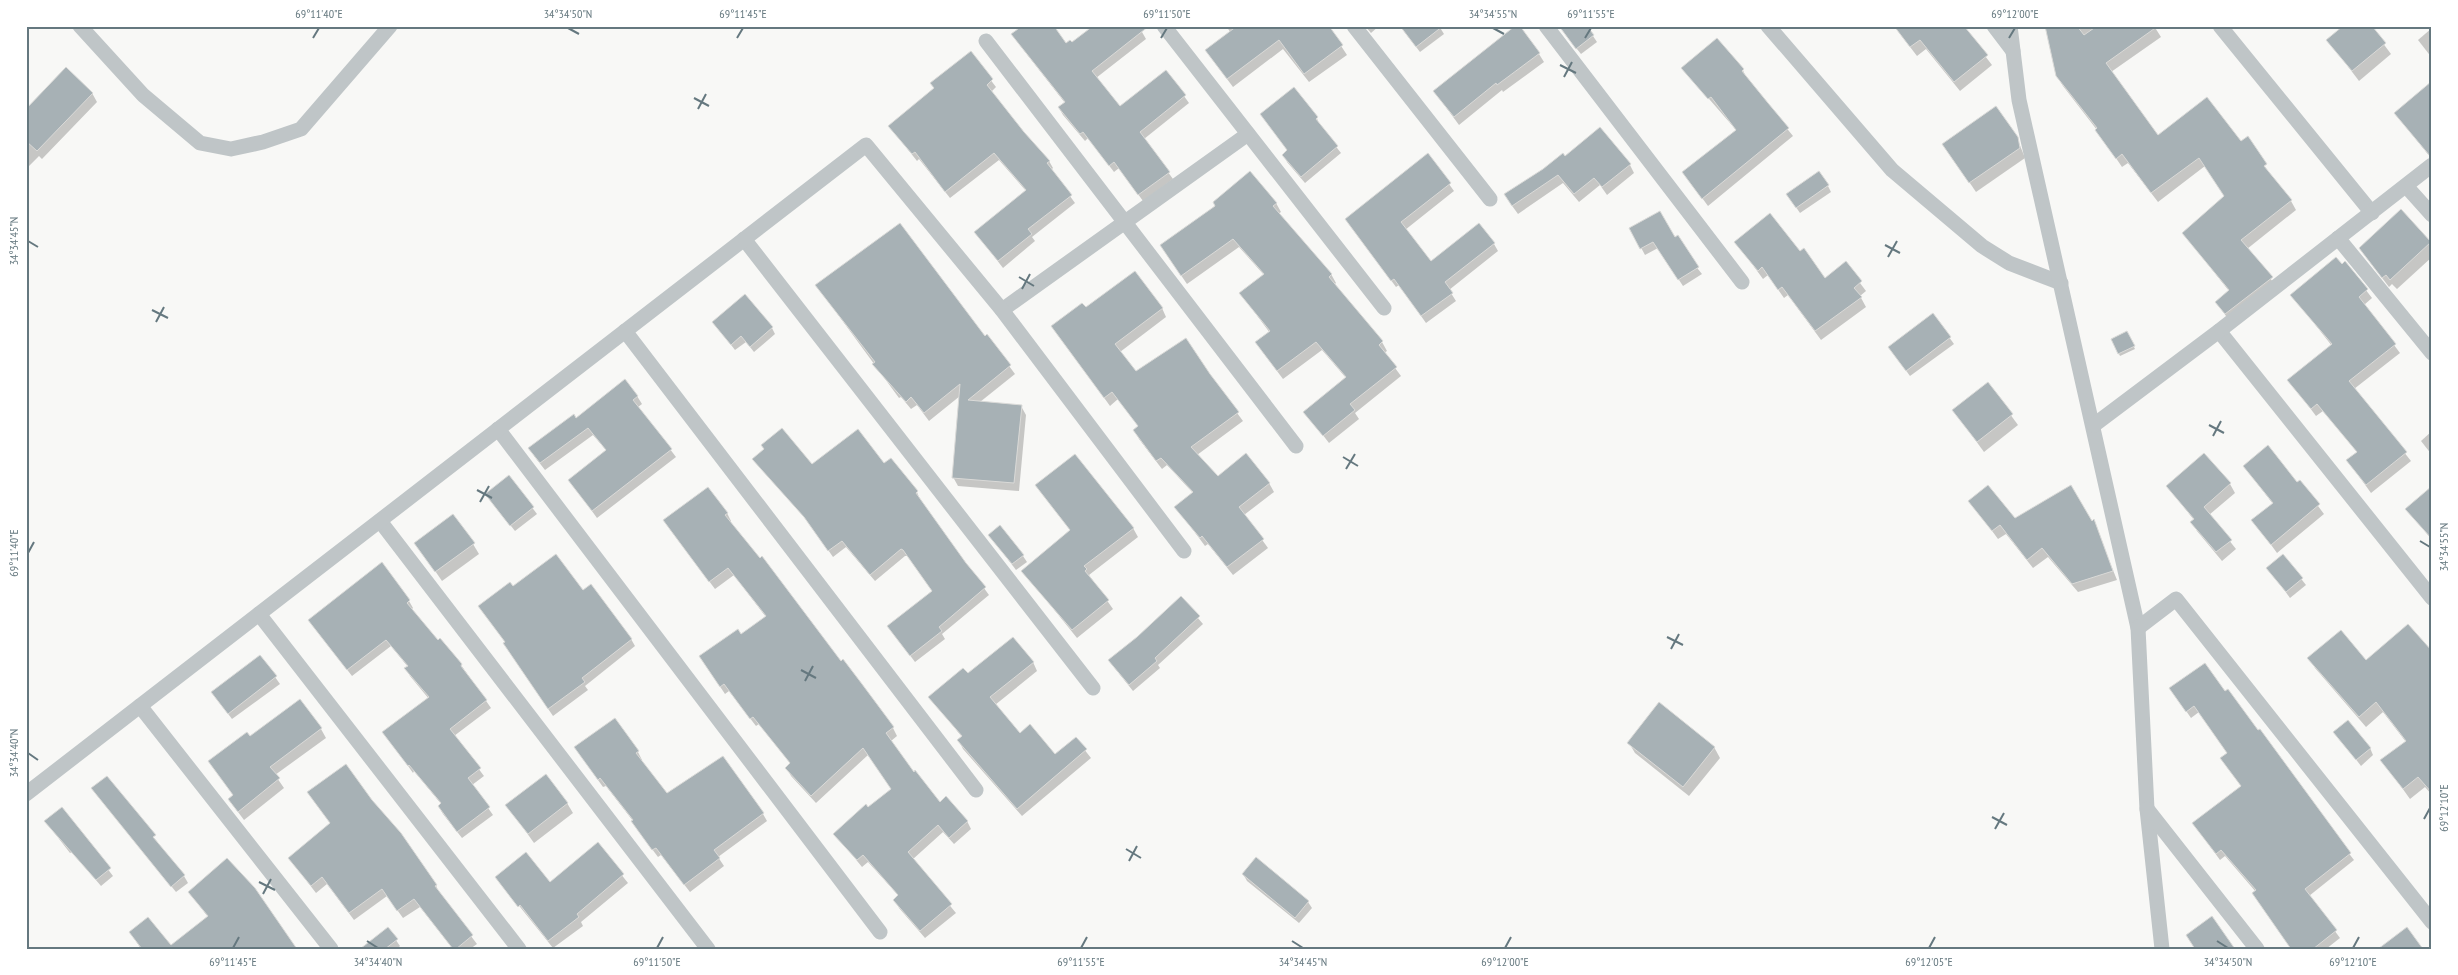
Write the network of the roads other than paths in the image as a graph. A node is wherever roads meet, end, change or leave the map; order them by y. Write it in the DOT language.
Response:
graph roads {
  1 [pos="80,26"];
  2 [pos="390,26"];
  3 [pos="1164,26"];
  4 [pos="1354,26"];
  5 [pos="1546,26"];
  6 [pos="1768,26"];
  7 [pos="1994,26"];
  8 [pos="2010,26"];
  9 [pos="2220,26"];
  10 [pos="986,41"];
  11 [pos="2013,51"];
  12 [pos="1248,134"];
  13 [pos="2432,165"];
  14 [pos="2406,186"];
  15 [pos="1490,199"];
  16 [pos="2372,213"];
  17 [pos="2432,215"];
  18 [pos="1124,223"];
  19 [pos="2338,238"];
  20 [pos="744,239"];
  21 [pos="1742,282"];
  22 [pos="2060,283"];
  23 [pos="1384,308"];
  24 [pos="1002,310"];
  25 [pos="625,331"];
  26 [pos="2219,332"];
  27 [pos="2432,353"];
  28 [pos="2094,425"];
  29 [pos="498,429"];
  30 [pos="1296,446"];
  31 [pos="380,521"];
  32 [pos="1184,551"];
  33 [pos="2432,598"];
  34 [pos="259,614"];
  35 [pos="2138,628"];
  36 [pos="1094,688"];
  37 [pos="140,706"];
  38 [pos="976,790"];
  39 [pos="26,794"];
  40 [pos="2147,809"];
  41 [pos="2432,922"];
  42 [pos="880,932"];
  43 [pos="331,949"];
  44 [pos="519,949"];
  45 [pos="708,949"];
  46 [pos="2162,949"];
  47 [pos="2256,949"];
  1 -- 2 [label="street"];
  3 -- 12 [label="street"];
  4 -- 15 [label="street"];
  5 -- 21 [label="street"];
  6 -- 22 [label="street"];
  7 -- 11 [label="street"];
  8 -- 11 [label="street"];
  9 -- 16 [label="street"];
  10 -- 18 [label="street"];
  11 -- 22 [label="street"];
  12 -- 18 [label="street"];
  12 -- 23 [label="street"];
  13 -- 14 [label="street"];
  14 -- 16 [label="street"];
  14 -- 17 [label="street"];
  16 -- 19 [label="street"];
  18 -- 24 [label="street"];
  18 -- 30 [label="street"];
  19 -- 26 [label="street"];
  19 -- 27 [label="street"];
  20 -- 24 [label="street"];
  20 -- 25 [label="street"];
  20 -- 36 [label="street"];
  22 -- 28 [label="street"];
  24 -- 32 [label="street"];
  25 -- 29 [label="street"];
  25 -- 38 [label="street"];
  26 -- 28 [label="street"];
  26 -- 33 [label="street"];
  28 -- 35 [label="street"];
  29 -- 31 [label="street"];
  29 -- 42 [label="street"];
  31 -- 34 [label="street"];
  31 -- 45 [label="street"];
  34 -- 37 [label="street"];
  34 -- 44 [label="street"];
  35 -- 40 [label="street"];
  35 -- 41 [label="street"];
  37 -- 39 [label="street"];
  37 -- 43 [label="street"];
  40 -- 46 [label="street"];
  40 -- 47 [label="street"];
}
